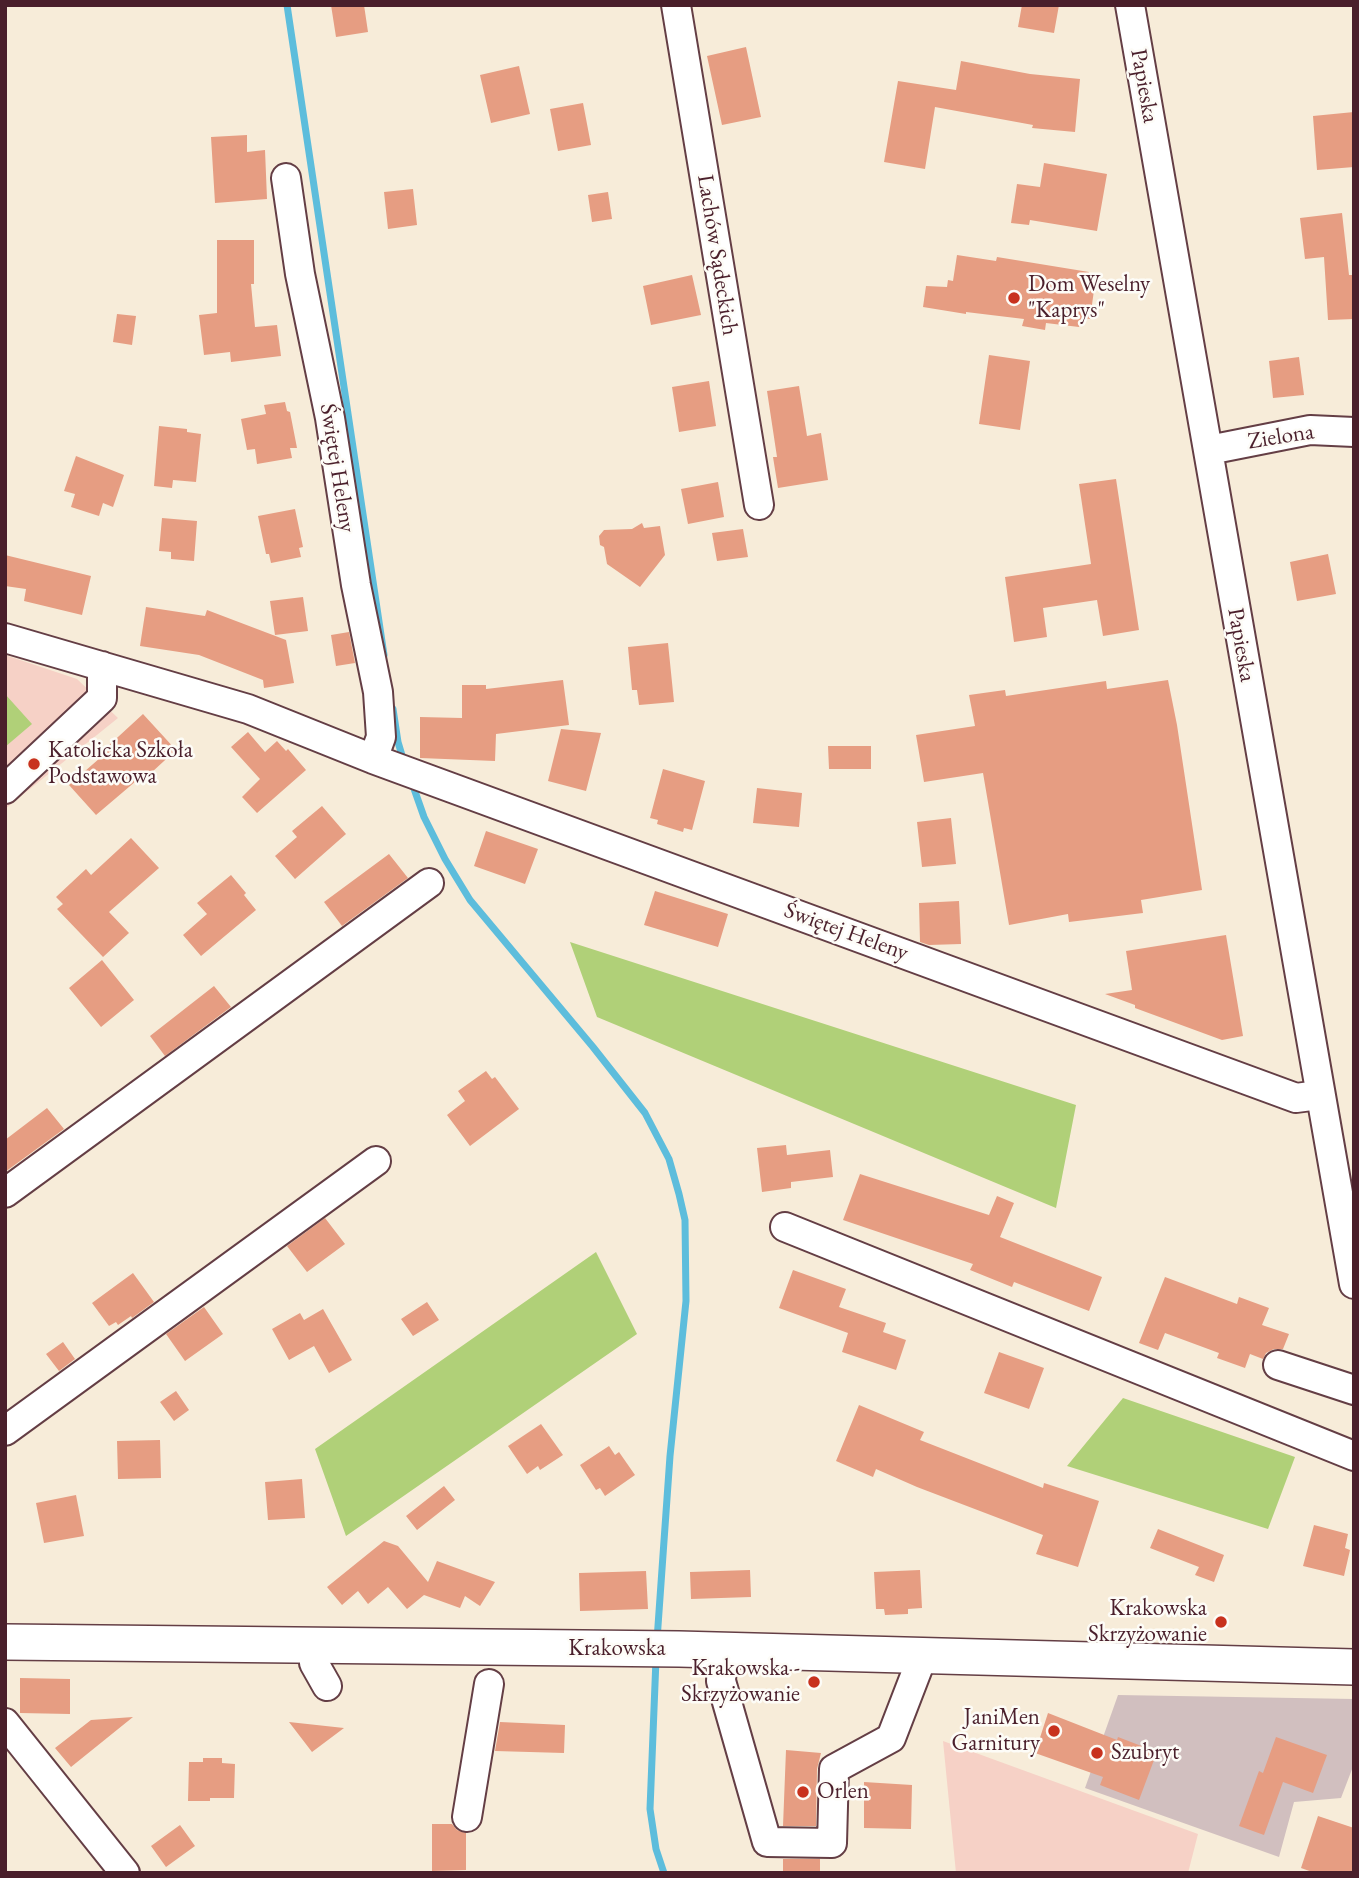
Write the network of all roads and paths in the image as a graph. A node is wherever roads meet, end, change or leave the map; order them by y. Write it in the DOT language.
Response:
graph roads {
  1 [pos="676,5"];
  2 [pos="1130,5"];
  3 [pos="286,178"];
  4 [pos="1354,432"];
  5 [pos="1209,450"];
  6 [pos="759,505"];
  7 [pos="5,638"];
  8 [pos="102,666"];
  9 [pos="380,761"];
  10 [pos="5,789"];
  11 [pos="429,883"];
  12 [pos="1319,1095"];
  13 [pos="376,1161"];
  14 [pos="1344,1172"];
  15 [pos="5,1193"];
  16 [pos="785,1227"];
  17 [pos="1354,1284"];
  18 [pos="1278,1365"];
  19 [pos="1354,1390"];
  20 [pos="5,1431"];
  21 [pos="1354,1456"];
  22 [pos="5,1642"];
  23 [pos="723,1650"];
  24 [pos="923,1655"];
  25 [pos="1354,1667"];
  26 [pos="489,1684"];
  27 [pos="5,1723"];
  28 [pos="467,1817"];
  29 [pos="125,1873"];
  1 -- 6 [label="street, Lachów Sądeckich"];
  2 -- 5 [label="street, Papieska"];
  3 -- 9 [label="street, Świętej Heleny"];
  4 -- 5 [label="street, Zielona"];
  5 -- 12 [label="street, Papieska"];
  7 -- 8 [label="street, Świętej Heleny"];
  8 -- 9 [label="street, Świętej Heleny"];
  8 -- 10 [label="street"];
  9 -- 12 [label="street, Świętej Heleny"];
  11 -- 15 [label="street"];
  12 -- 14 [label="street, Papieska"];
  13 -- 20 [label="street"];
  14 -- 17 [label="street, Papieska"];
  16 -- 21 [label="street"];
  18 -- 19 [label="street"];
  22 -- 23 [label="main road, Krakowska"];
  23 -- 24 [label="main road, Krakowska"];
  23 -- 24 [label="street"];
  24 -- 25 [label="main road, Krakowska"];
  26 -- 28 [label="street"];
  27 -- 29 [label="street"];
}
